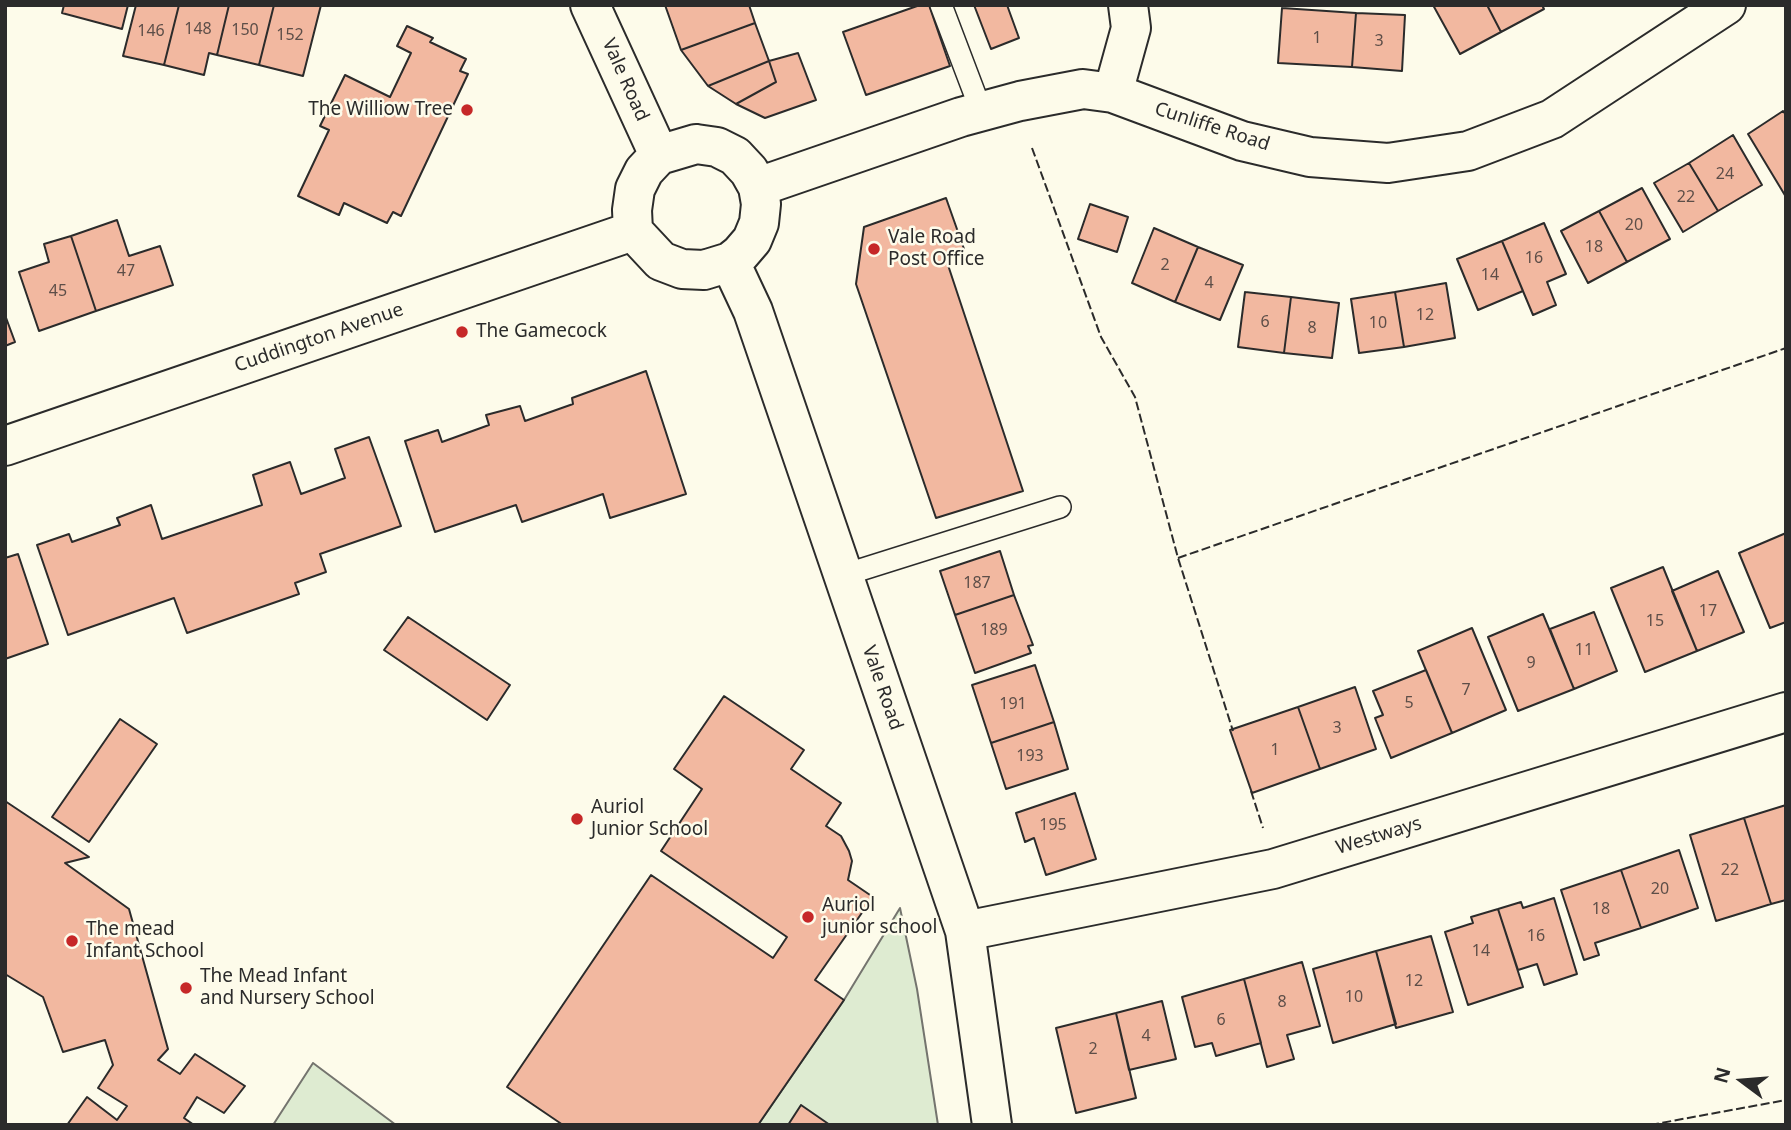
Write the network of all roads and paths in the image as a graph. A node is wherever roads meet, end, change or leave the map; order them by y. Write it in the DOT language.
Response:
graph roads {
  1 [pos="590,5"];
  2 [pos="941,5"];
  3 [pos="1128,5"];
  4 [pos="1726,5"];
  5 [pos="1114,93"];
  6 [pos="982,113"];
  7 [pos="659,155"];
  8 [pos="758,187"];
  9 [pos="633,231"];
  10 [pos="730,262"];
  11 [pos="5,446"];
  12 [pos="1060,507"];
  13 [pos="844,575"];
  14 [pos="1786,712"];
  15 [pos="965,931"];
  16 [pos="992,1125"];
  1 -- 7 [label="street, Vale Road"];
  2 -- 6 [label="lane"];
  3 -- 5 [label="street"];
  4 -- 5 [label="street, Cunliffe Road"];
  5 -- 6 [label="street, Cunliffe Road"];
  6 -- 8 [label="street, Cunliffe Road"];
  7 -- 8 [label="street"];
  7 -- 9 [label="street"];
  8 -- 10 [label="street"];
  9 -- 10 [label="street"];
  9 -- 11 [label="street, Cuddington Avenue"];
  10 -- 13 [label="street, Vale Road"];
  12 -- 13 [label="lane"];
  13 -- 15 [label="street, Vale Road"];
  14 -- 15 [label="street, Westways"];
  15 -- 16 [label="street, Vale Road"];
}
